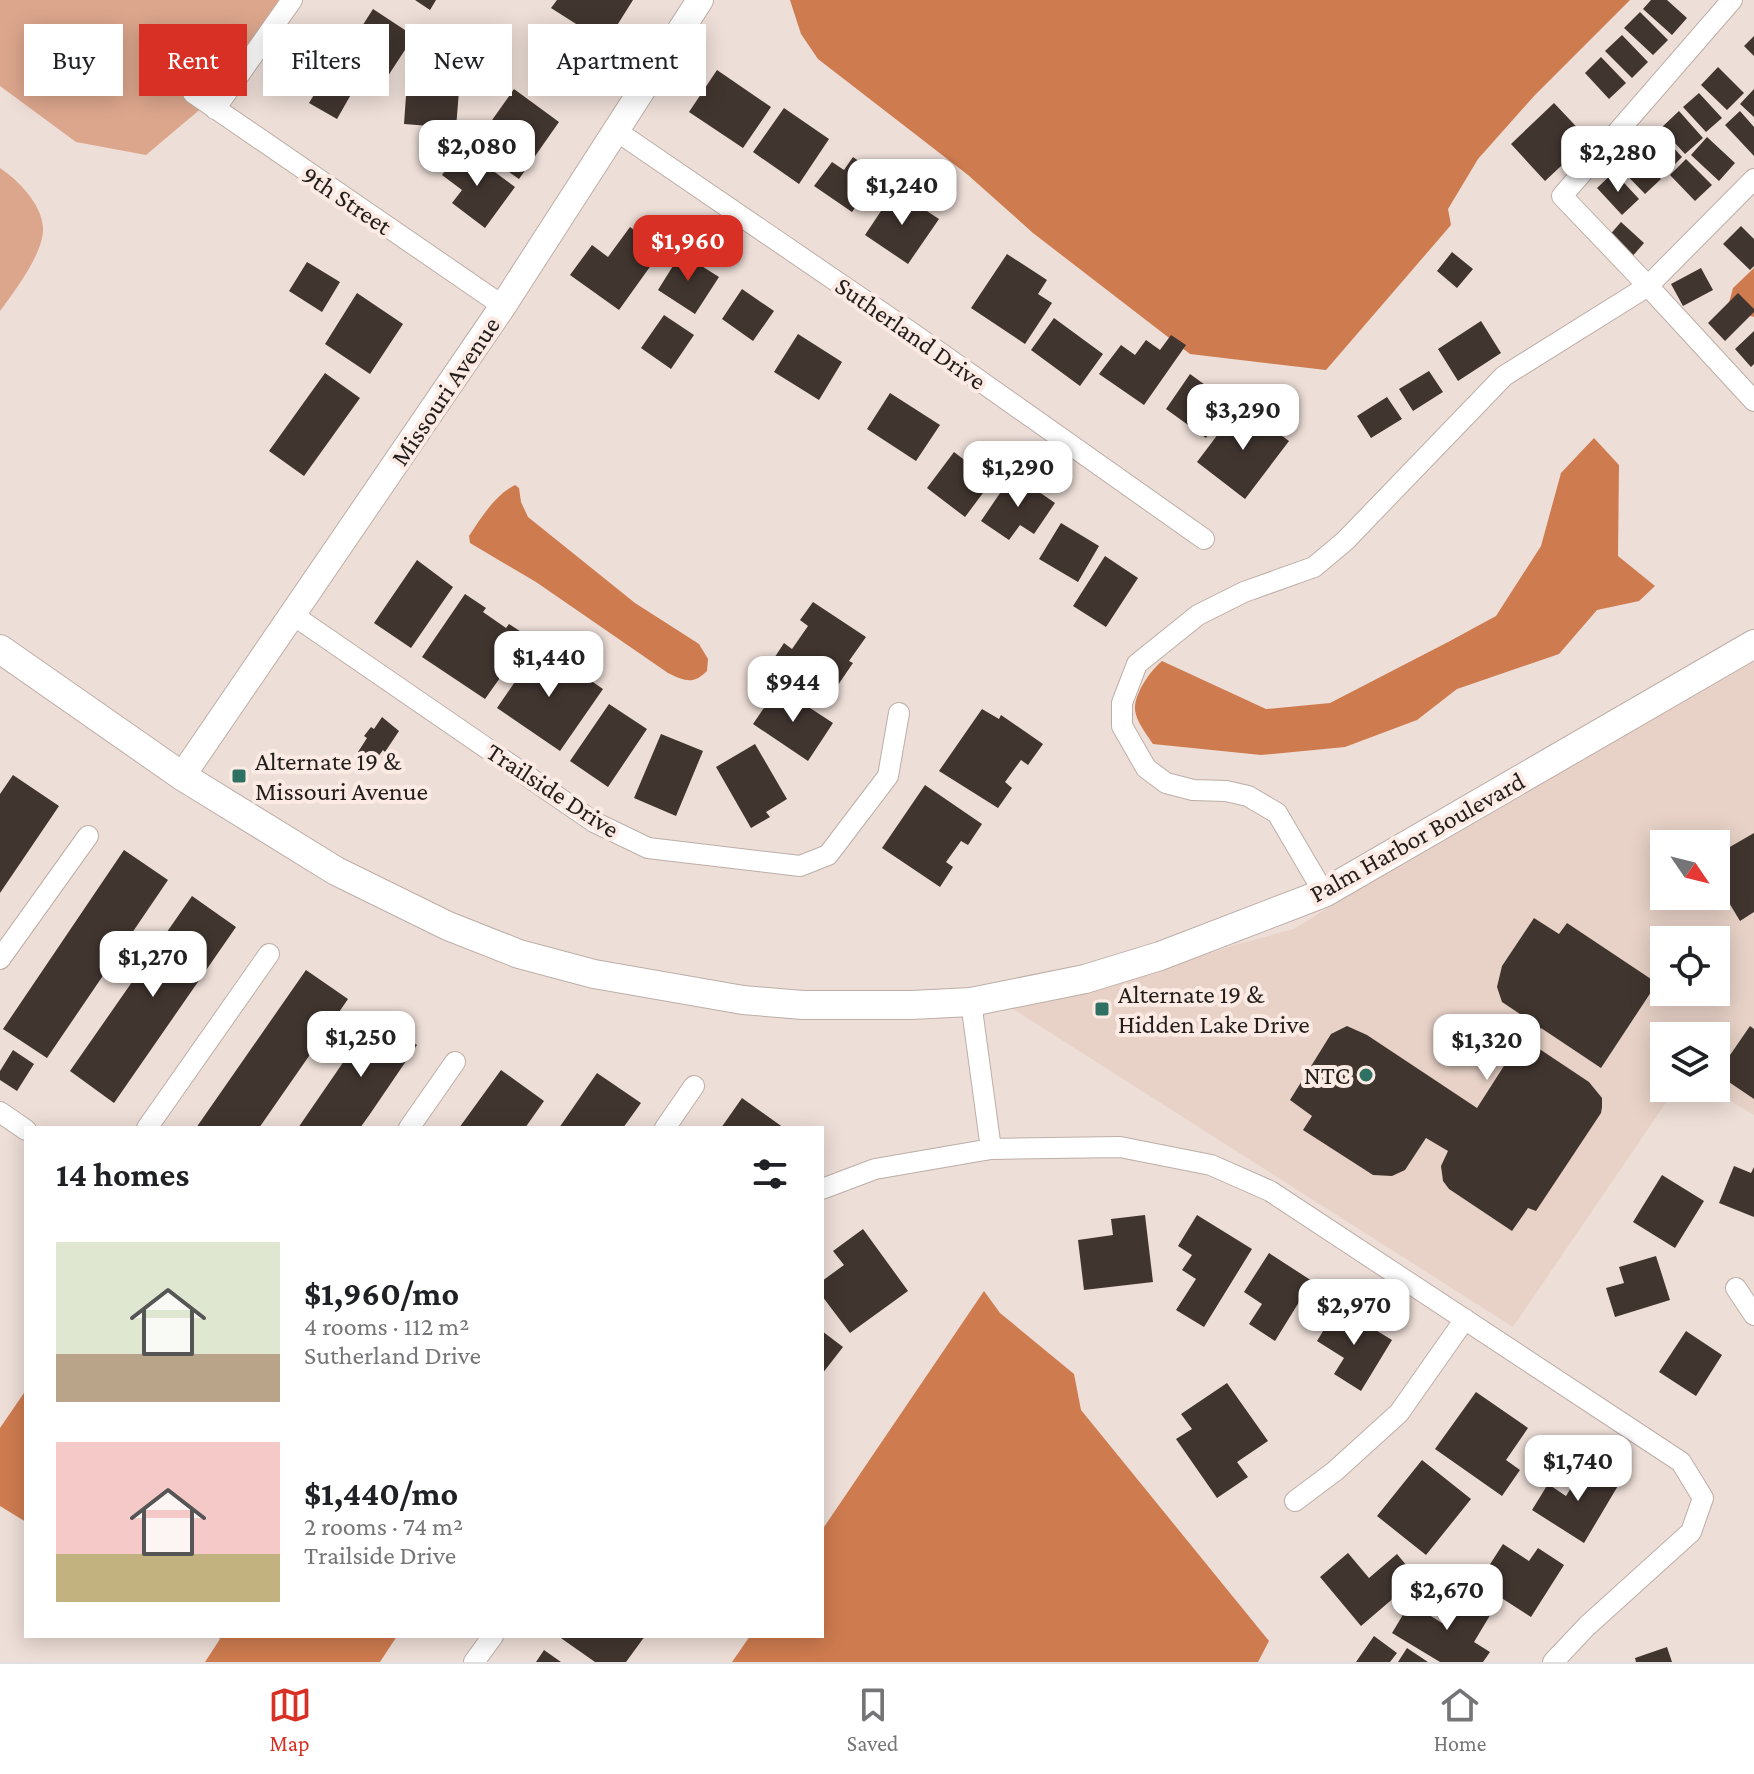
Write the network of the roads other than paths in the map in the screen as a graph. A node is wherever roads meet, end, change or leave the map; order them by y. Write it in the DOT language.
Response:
graph roads {
  1 [pos="292,0"];
  2 [pos="700,0"];
  3 [pos="1732,0"];
  4 [pos="197,96"];
  5 [pos="215,109"];
  6 [pos="615,130"];
  7 [pos="1754,179"];
  8 [pos="1648,286"];
  9 [pos="503,306"];
  10 [pos="1754,401"];
  11 [pos="1204,539"];
  12 [pos="293,615"];
  13 [pos="1754,644"];
  14 [pos="0,649"];
  15 [pos="899,713"];
  16 [pos="182,776"];
  17 [pos="88,836"];
  18 [pos="1324,893"];
  19 [pos="269,954"];
  20 [pos="0,959"];
  21 [pos="971,1002"];
  22 [pos="455,1062"];
  23 [pos="694,1086"];
  24 [pos="0,1112"];
  25 [pos="148,1126"];
  26 [pos="410,1126"];
  27 [pos="666,1126"];
  28 [pos="24,1129"];
  29 [pos="991,1149"];
  30 [pos="824,1188"];
  31 [pos="1736,1288"];
  32 [pos="1754,1315"];
  33 [pos="1465,1319"];
  34 [pos="1295,1501"];
  35 [pos="492,1638"];
  36 [pos="474,1662"];
  37 [pos="1553,1662"];
  1 -- 5 [label="street"];
  2 -- 6 [label="street, Missouri Avenue"];
  3 -- 8 [label="street"];
  4 -- 5 [label="street, 9th Street"];
  5 -- 9 [label="street, 9th Street"];
  6 -- 9 [label="street, Missouri Avenue"];
  6 -- 11 [label="street, Sutherland Drive"];
  7 -- 8 [label="street"];
  8 -- 10 [label="street"];
  8 -- 18 [label="street"];
  9 -- 12 [label="street, Missouri Avenue"];
  12 -- 15 [label="street, Trailside Drive"];
  12 -- 16 [label="street, Missouri Avenue"];
  13 -- 18 [label="main road, Palm Harbor Boulevard"];
  14 -- 16 [label="main road, Palm Harbor Boulevard"];
  16 -- 21 [label="main road, Palm Harbor Boulevard"];
  17 -- 20 [label="street"];
  18 -- 21 [label="main road, Palm Harbor Boulevard"];
  19 -- 25 [label="street"];
  21 -- 29 [label="street"];
  22 -- 26 [label="street"];
  23 -- 27 [label="street"];
  24 -- 28 [label="street"];
  29 -- 30 [label="street"];
  29 -- 33 [label="street"];
  31 -- 32 [label="street"];
  33 -- 34 [label="street"];
  33 -- 37 [label="street"];
  35 -- 36 [label="street"];
}
